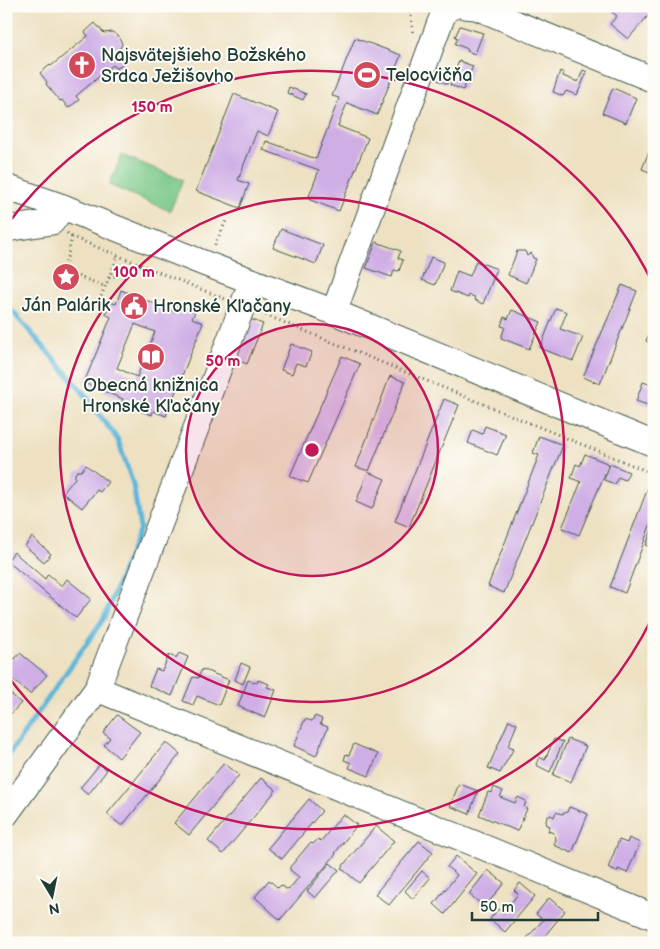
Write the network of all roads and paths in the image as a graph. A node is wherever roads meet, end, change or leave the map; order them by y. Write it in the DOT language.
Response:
graph roads {
  1 [pos="452,7"];
  2 [pos="654,80"];
  3 [pos="6,187"];
  4 [pos="58,215"];
  5 [pos="226,220"];
  6 [pos="6,229"];
  7 [pos="72,237"];
  8 [pos="211,253"];
  9 [pos="118,256"];
  10 [pos="144,266"];
  11 [pos="108,279"];
  12 [pos="252,281"];
  13 [pos="104,286"];
  14 [pos="99,301"];
  15 [pos="243,306"];
  16 [pos="334,312"];
  17 [pos="654,444"];
  18 [pos="654,474"];
  19 [pos="97,689"];
  20 [pos="6,814"];
  21 [pos="654,917"];
  1 -- 2 [label="street"];
  1 -- 16 [label="street"];
  3 -- 4 [label="street"];
  4 -- 6 [label="street"];
  4 -- 7 [label="path"];
  4 -- 12 [label="street"];
  5 -- 8 [label="path"];
  7 -- 9 [label="path"];
  7 -- 13 [label="path"];
  9 -- 10 [label="path"];
  9 -- 11 [label="path"];
  10 -- 11 [label="path"];
  10 -- 15 [label="path"];
  11 -- 13 [label="path"];
  12 -- 15 [label="street"];
  12 -- 16 [label="street"];
  13 -- 14 [label="path"];
  15 -- 18 [label="path"];
  15 -- 19 [label="street"];
  16 -- 17 [label="street"];
  19 -- 20 [label="street"];
  19 -- 21 [label="street"];
}
